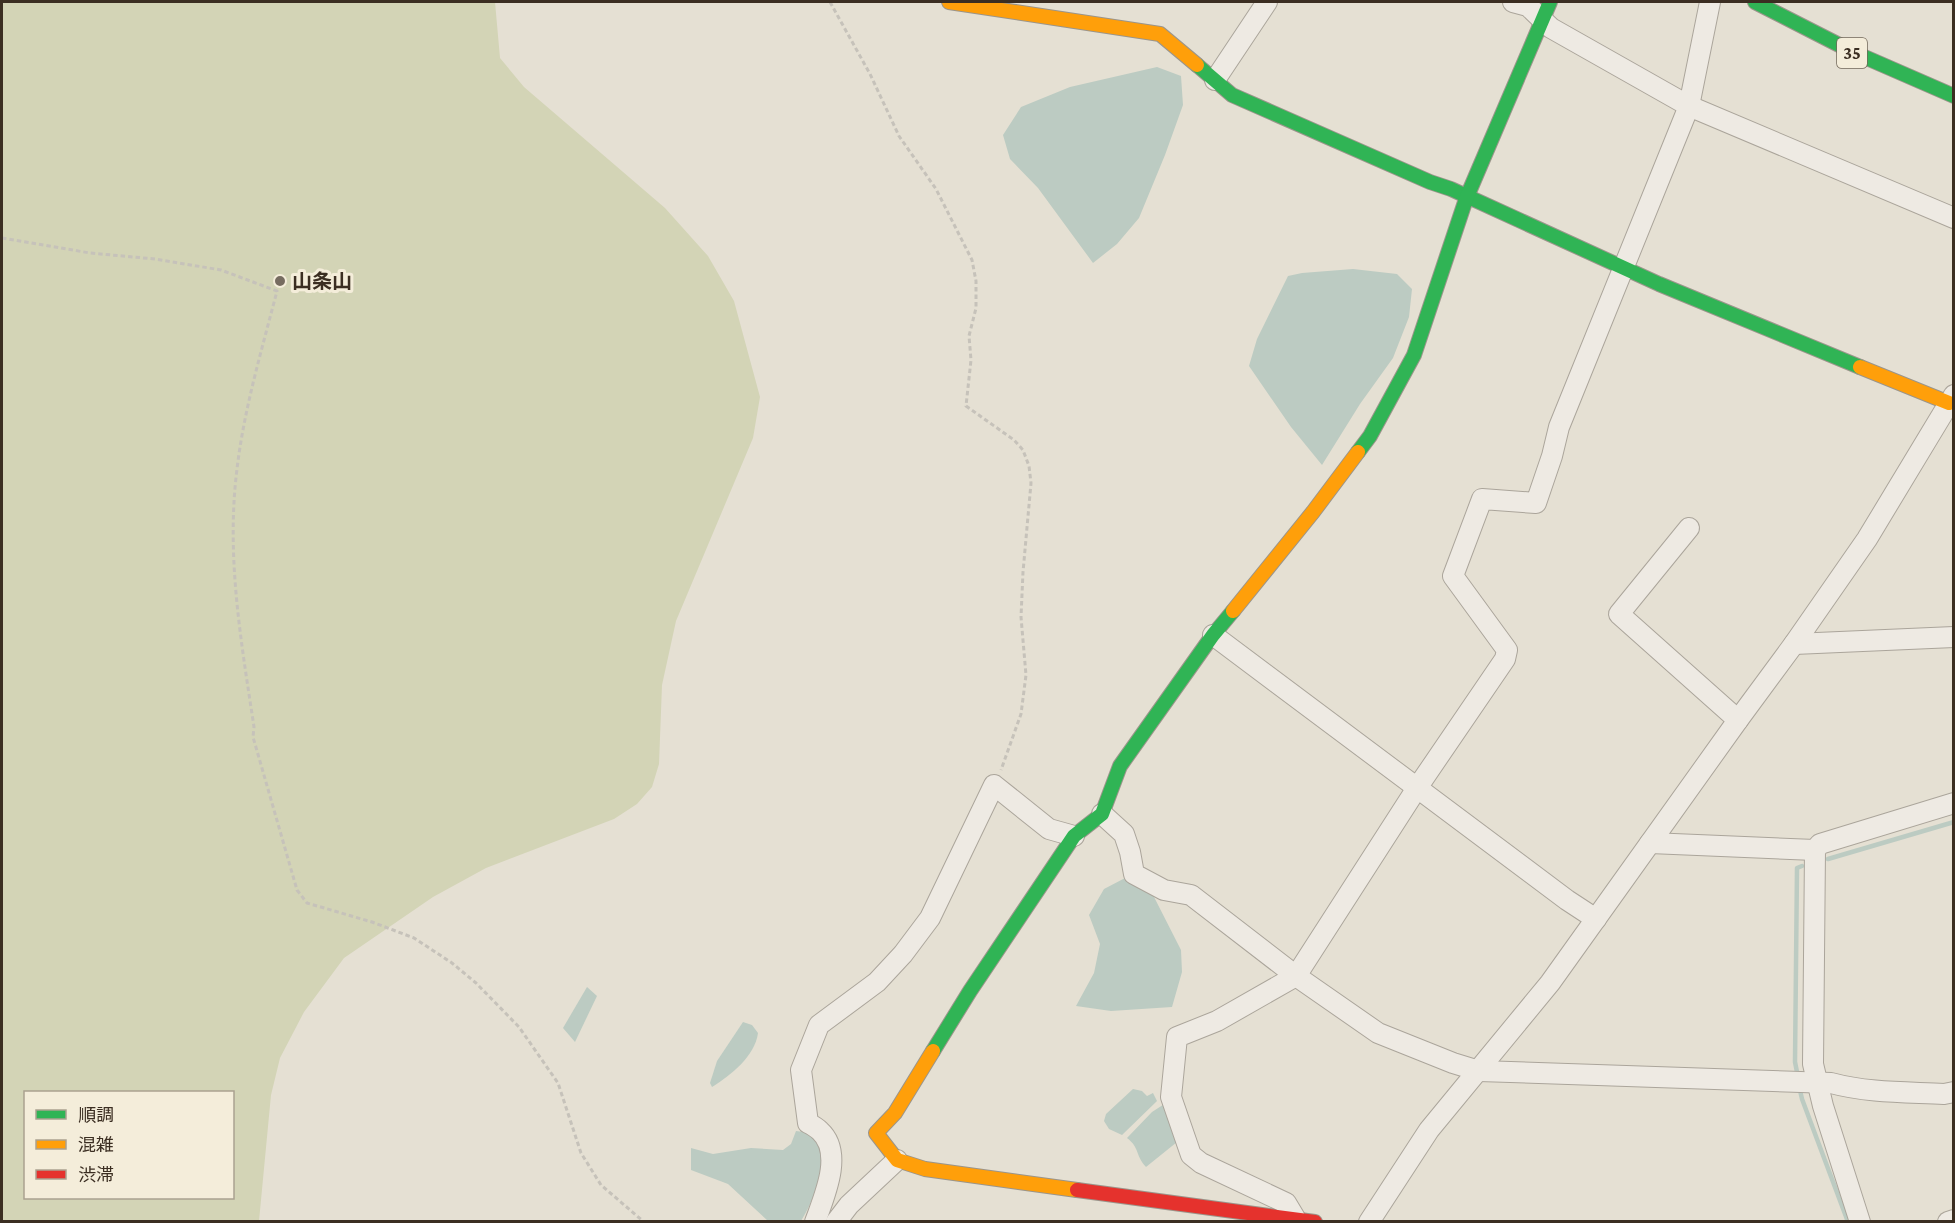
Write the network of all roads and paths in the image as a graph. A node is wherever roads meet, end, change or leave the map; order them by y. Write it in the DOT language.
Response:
graph roads {
  1 [pos="830,2"];
  2 [pos="950,2"];
  3 [pos="1267,2"];
  4 [pos="1513,2"];
  5 [pos="1710,2"];
  6 [pos="1755,2"];
  7 [pos="1546,10"];
  8 [pos="1215,80"];
  9 [pos="1953,96"];
  10 [pos="1689,106"];
  11 [pos="1467,196"];
  12 [pos="1953,218"];
  13 [pos="2,238"];
  14 [pos="1624,267"];
  15 [pos="1951,399"];
  16 [pos="1689,528"];
  17 [pos="1213,634"];
  18 [pos="1953,638"];
  19 [pos="1794,644"];
  20 [pos="1738,720"];
  21 [pos="994,785"];
  22 [pos="1417,788"];
  23 [pos="1953,803"];
  24 [pos="1102,814"];
  25 [pos="1074,836"];
  26 [pos="1650,843"];
  27 [pos="1815,850"];
  28 [pos="1596,919"];
  29 [pos="1296,976"];
  30 [pos="1479,1071"];
  31 [pos="1813,1082"];
  32 [pos="1953,1092"];
  33 [pos="897,1160"];
  34 [pos="1305,1220"];
  35 [pos="1953,1220"];
  36 [pos="644,1221"];
  37 [pos="815,1221"];
  38 [pos="836,1221"];
  39 [pos="1369,1221"];
  40 [pos="1860,1221"];
  41 [pos="1948,1221"];
  1 -- 21 [label="path"];
  2 -- 8 [label="street"];
  3 -- 8 [label="street"];
  4 -- 7 [label="street"];
  5 -- 10 [label="street"];
  6 -- 9 [label="street, 35"];
  7 -- 10 [label="street"];
  7 -- 11 [label="street"];
  8 -- 11 [label="street"];
  10 -- 12 [label="street"];
  10 -- 14 [label="street"];
  11 -- 14 [label="street"];
  11 -- 17 [label="street"];
  13 -- 36 [label="path"];
  14 -- 15 [label="street"];
  14 -- 22 [label="street"];
  15 -- 19 [label="street"];
  16 -- 20 [label="street"];
  17 -- 22 [label="street"];
  17 -- 24 [label="street"];
  18 -- 19 [label="street"];
  19 -- 20 [label="street"];
  20 -- 26 [label="street"];
  21 -- 25 [label="street"];
  21 -- 37 [label="street"];
  22 -- 28 [label="street"];
  22 -- 29 [label="street"];
  23 -- 27 [label="street"];
  24 -- 25 [label="street"];
  24 -- 29 [label="street"];
  25 -- 33 [label="street"];
  26 -- 27 [label="street"];
  26 -- 28 [label="street"];
  27 -- 31 [label="street"];
  28 -- 30 [label="street"];
  29 -- 30 [label="street"];
  29 -- 34 [label="street"];
  30 -- 31 [label="street"];
  30 -- 39 [label="street"];
  31 -- 32 [label="street"];
  31 -- 40 [label="street"];
  33 -- 34 [label="street"];
  33 -- 38 [label="street"];
  35 -- 41 [label="street"];
}
